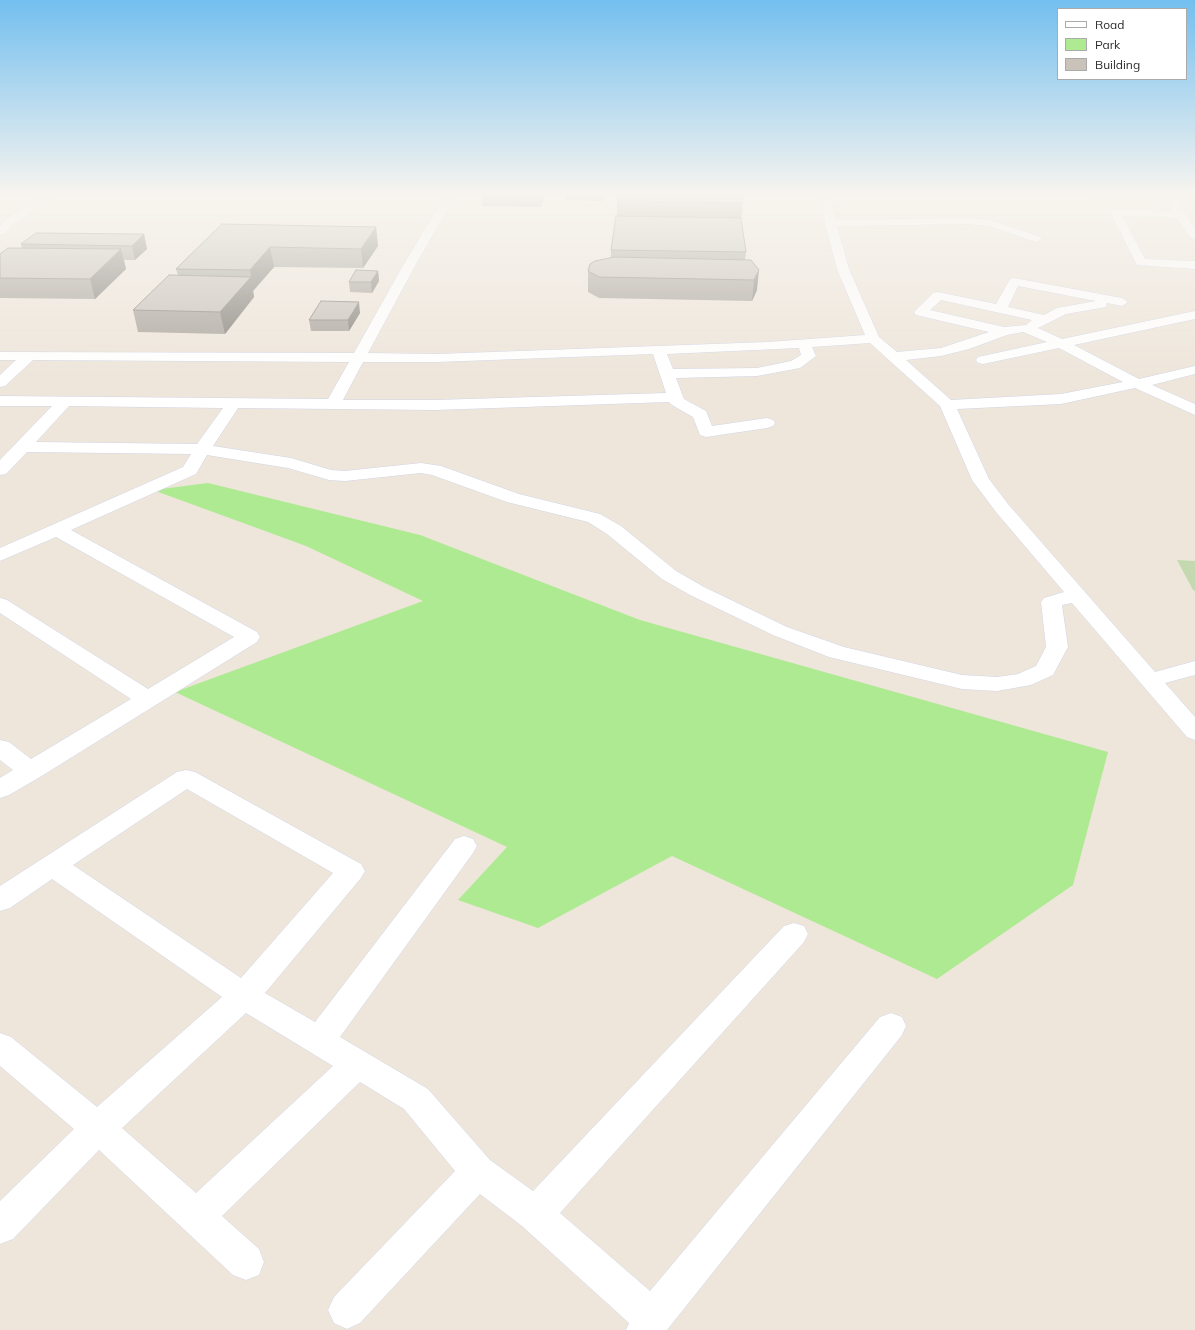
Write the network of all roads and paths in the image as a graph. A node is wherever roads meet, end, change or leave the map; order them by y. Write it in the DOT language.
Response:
graph roads {
  1 [pos="415,255"];
  2 [pos="840,255"];
  3 [pos="1137,255"];
  4 [pos="1195,265"];
  5 [pos="1000,308"];
  6 [pos="1195,315"];
  7 [pos="1046,319"];
  8 [pos="1023,328"];
  9 [pos="1004,331"];
  10 [pos="873,339"];
  11 [pos="804,344"];
  12 [pos="1062,344"];
  13 [pos="659,350"];
  14 [pos="0,356"];
  15 [pos="29,356"];
  16 [pos="895,357"];
  17 [pos="358,359"];
  18 [pos="983,360"];
  19 [pos="1195,370"];
  20 [pos="667,374"];
  21 [pos="0,383"];
  22 [pos="1136,383"];
  23 [pos="675,397"];
  24 [pos="0,401"];
  25 [pos="64,402"];
  26 [pos="233,404"];
  27 [pos="333,404"];
  28 [pos="947,405"];
  29 [pos="1195,410"];
  30 [pos="767,423"];
  31 [pos="23,447"];
  32 [pos="202,449"];
  33 [pos="0,470"];
  34 [pos="56,530"];
  35 [pos="0,555"];
  36 [pos="1078,595"];
  37 [pos="0,604"];
  38 [pos="1195,668"];
  39 [pos="1149,680"];
  40 [pos="148,699"];
  41 [pos="1195,732"];
  42 [pos="0,748"];
  43 [pos="31,771"];
  44 [pos="0,789"];
  45 [pos="464,846"];
  46 [pos="52,866"];
  47 [pos="0,900"];
  48 [pos="794,934"];
  49 [pos="244,996"];
  50 [pos="890,1026"];
  51 [pos="319,1041"];
  52 [pos="0,1047"];
  53 [pos="357,1064"];
  54 [pos="98,1128"];
  55 [pos="478,1172"];
  56 [pos="535,1214"];
  57 [pos="196,1217"];
  58 [pos="0,1226"];
  59 [pos="246,1262"];
  60 [pos="347,1310"];
  61 [pos="649,1324"];
  1 -- 17 [label="street"];
  2 -- 10 [label="street"];
  3 -- 4 [label="street"];
  5 -- 7 [label="street"];
  5 -- 7 [label="street"];
  5 -- 9 [label="street"];
  6 -- 12 [label="street"];
  7 -- 8 [label="street"];
  8 -- 9 [label="street"];
  8 -- 12 [label="street"];
  9 -- 16 [label="street"];
  10 -- 11 [label="street"];
  10 -- 16 [label="street"];
  11 -- 13 [label="street"];
  11 -- 20 [label="street"];
  12 -- 18 [label="street"];
  12 -- 22 [label="street"];
  13 -- 17 [label="street"];
  13 -- 20 [label="street"];
  14 -- 15 [label="street"];
  15 -- 17 [label="street"];
  15 -- 21 [label="street"];
  16 -- 28 [label="street"];
  17 -- 27 [label="street"];
  19 -- 22 [label="street"];
  20 -- 23 [label="street"];
  22 -- 28 [label="street"];
  22 -- 29 [label="street"];
  23 -- 27 [label="street"];
  23 -- 30 [label="street"];
  24 -- 25 [label="street"];
  25 -- 26 [label="street"];
  25 -- 31 [label="street"];
  26 -- 27 [label="street"];
  26 -- 32 [label="street"];
  28 -- 36 [label="street"];
  31 -- 32 [label="street"];
  31 -- 33 [label="street"];
  32 -- 34 [label="street"];
  32 -- 36 [label="street"];
  34 -- 35 [label="street"];
  34 -- 40 [label="street"];
  36 -- 39 [label="street"];
  37 -- 40 [label="street"];
  38 -- 39 [label="street"];
  39 -- 41 [label="street"];
  40 -- 43 [label="street"];
  42 -- 43 [label="street"];
  43 -- 44 [label="street"];
  45 -- 51 [label="street"];
  46 -- 47 [label="street"];
  46 -- 49 [label="street"];
  46 -- 49 [label="street"];
  48 -- 56 [label="street"];
  49 -- 51 [label="street"];
  49 -- 54 [label="street"];
  50 -- 61 [label="street"];
  51 -- 53 [label="street"];
  52 -- 54 [label="street"];
  53 -- 55 [label="street"];
  53 -- 57 [label="street"];
  54 -- 57 [label="street"];
  54 -- 58 [label="street"];
  55 -- 56 [label="street"];
  55 -- 60 [label="street"];
  56 -- 61 [label="street"];
  57 -- 59 [label="street"];
}
